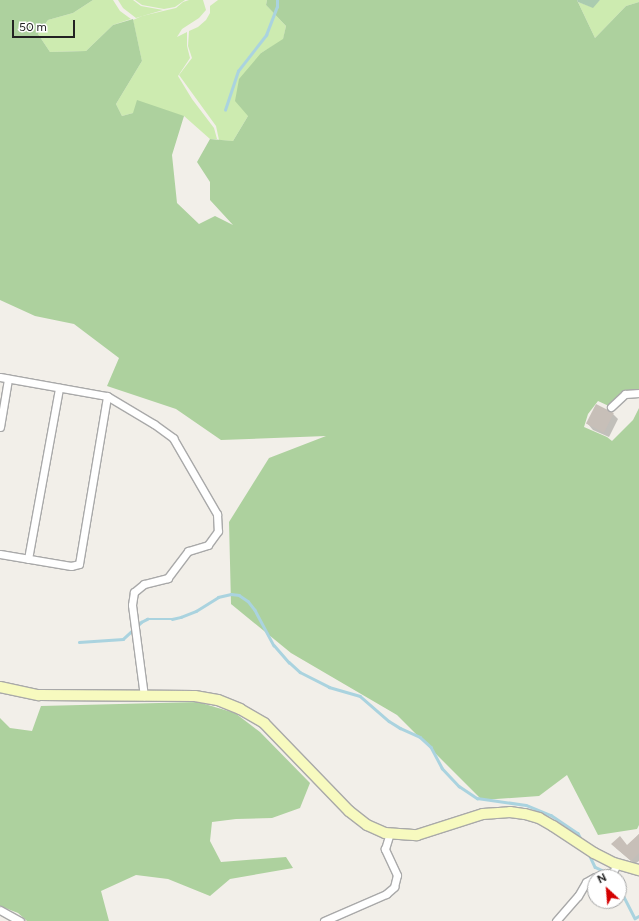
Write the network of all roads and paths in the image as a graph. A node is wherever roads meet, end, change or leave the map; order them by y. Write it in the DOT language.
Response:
graph roads {
  1 [pos="0,378"];
  2 [pos="8,379"];
  3 [pos="59,388"];
  4 [pos="639,394"];
  5 [pos="107,396"];
  6 [pos="611,407"];
  7 [pos="0,427"];
  8 [pos="0,554"];
  9 [pos="28,559"];
  10 [pos="0,687"];
  11 [pos="144,696"];
  12 [pos="390,833"];
  13 [pos="615,864"];
  14 [pos="614,869"];
  15 [pos="639,870"];
  16 [pos="587,881"];
  17 [pos="0,910"];
  18 [pos="20,921"];
  19 [pos="324,921"];
  20 [pos="556,921"];
  1 -- 2 [label="street"];
  2 -- 3 [label="street"];
  2 -- 7 [label="street"];
  3 -- 5 [label="street"];
  3 -- 9 [label="street"];
  4 -- 6 [label="street"];
  5 -- 9 [label="street"];
  5 -- 11 [label="street"];
  8 -- 9 [label="street"];
  10 -- 11 [label="street"];
  11 -- 12 [label="street"];
  12 -- 13 [label="street"];
  12 -- 19 [label="street"];
  13 -- 14 [label="street"];
  13 -- 15 [label="street"];
  16 -- 20 [label="street"];
  17 -- 18 [label="street"];
}
